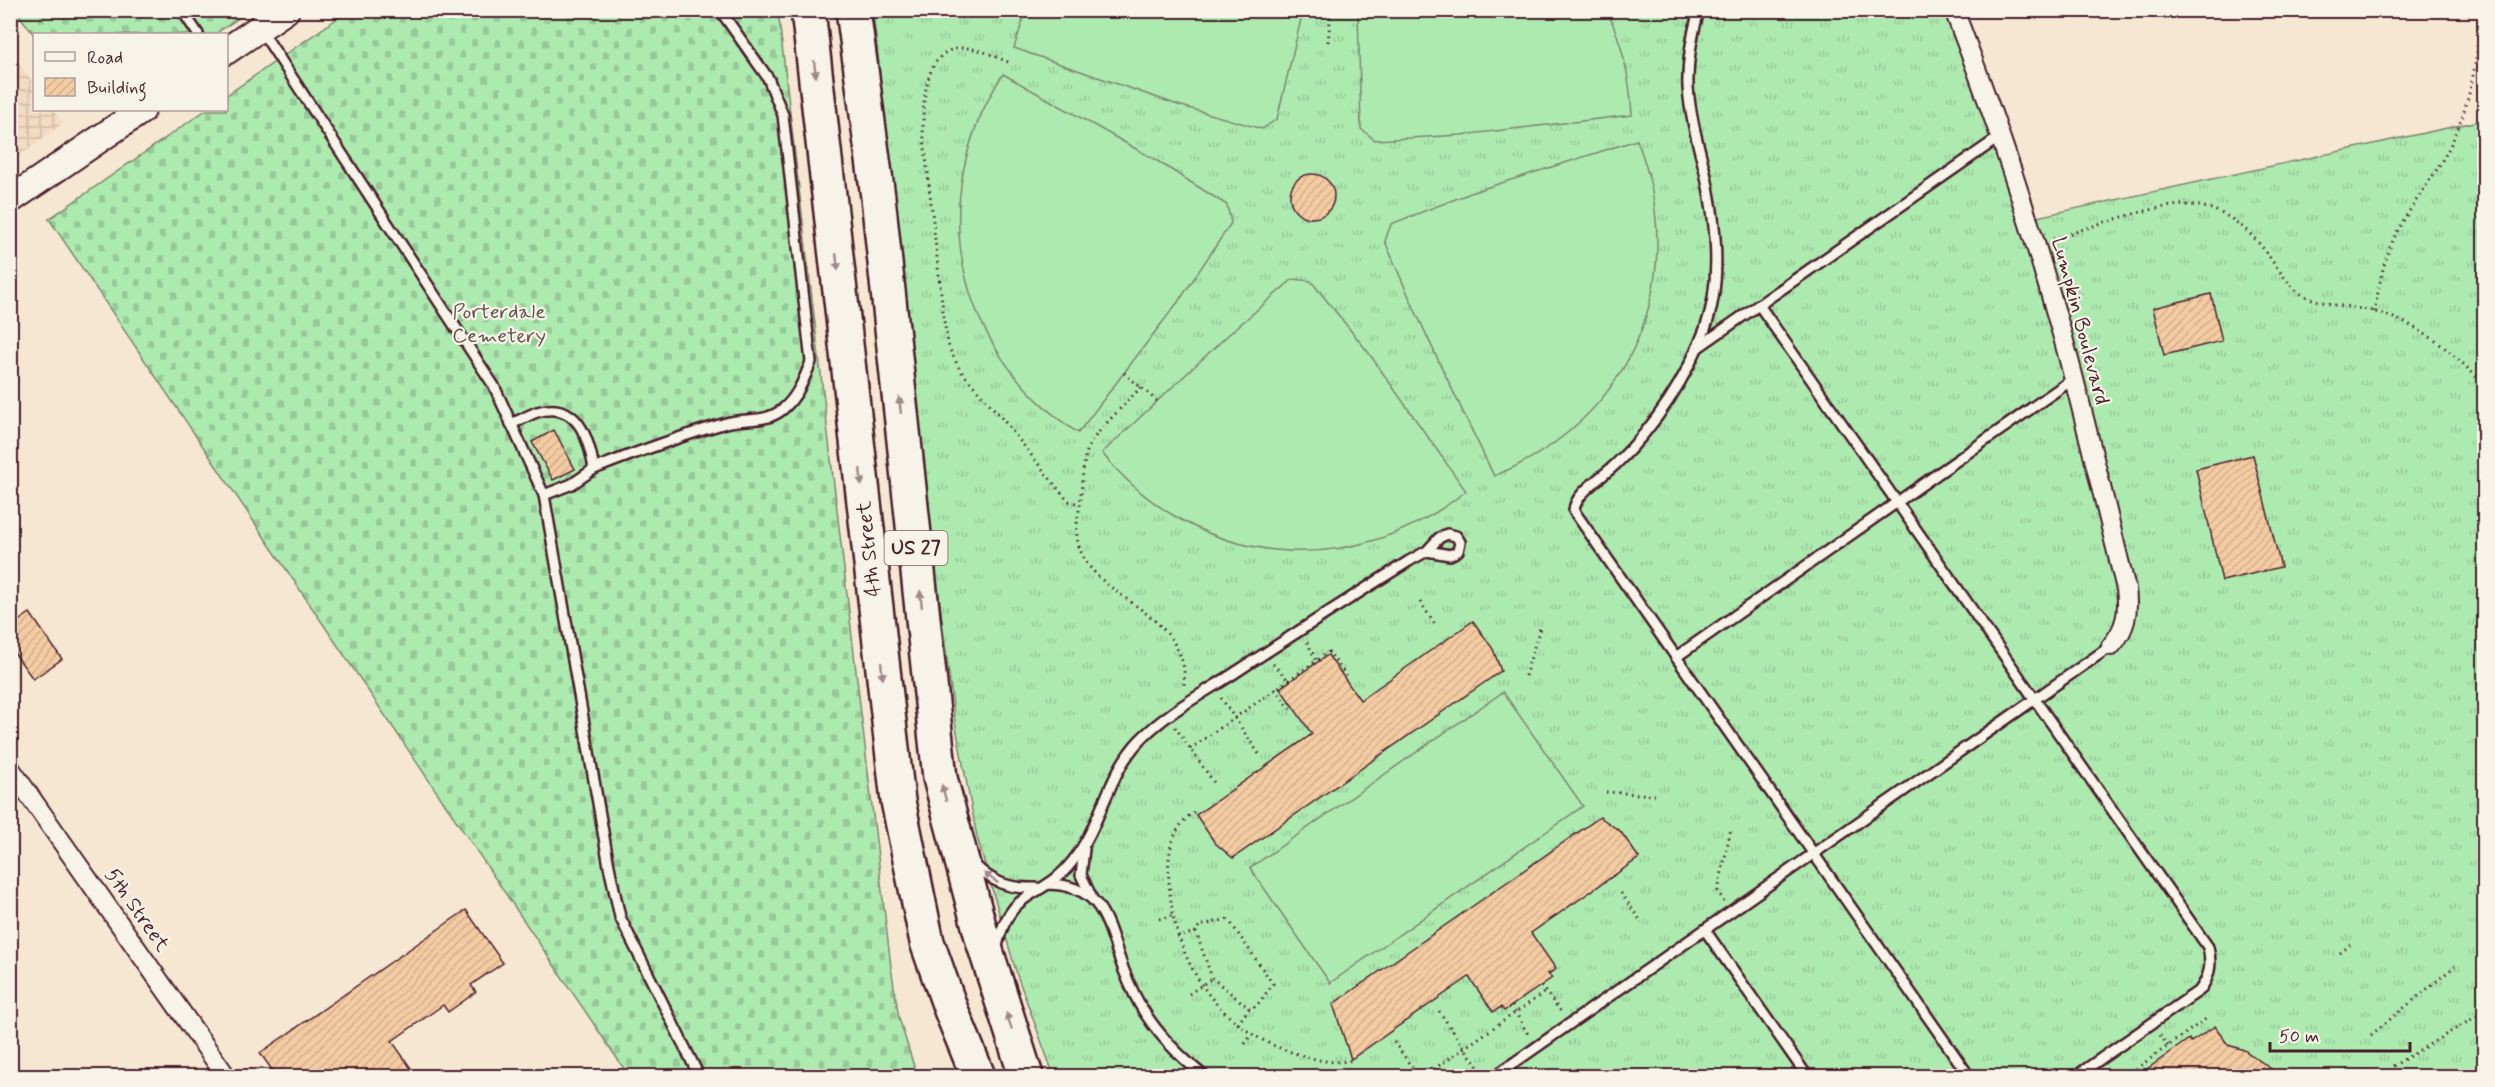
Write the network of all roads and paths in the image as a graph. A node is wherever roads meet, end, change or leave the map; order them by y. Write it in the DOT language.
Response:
graph roads {
  1 [pos="182,10"];
  2 [pos="285,10"];
  3 [pos="720,10"];
  4 [pos="808,10"];
  5 [pos="853,10"];
  6 [pos="1331,10"];
  7 [pos="1699,10"];
  8 [pos="1954,10"];
  9 [pos="2479,10"];
  10 [pos="260,28"];
  11 [pos="197,33"];
  12 [pos="1328,42"];
  13 [pos="228,50"];
  14 [pos="1008,62"];
  15 [pos="141,111"];
  16 [pos="2001,136"];
  17 [pos="10,200"];
  18 [pos="2036,245"];
  19 [pos="1759,305"];
  20 [pos="2374,312"];
  21 [pos="1697,348"];
  22 [pos="1124,373"];
  23 [pos="2073,379"];
  24 [pos="2484,386"];
  25 [pos="1141,387"];
  26 [pos="1157,401"];
  27 [pos="511,424"];
  28 [pos="594,470"];
  29 [pos="544,495"];
  30 [pos="1897,502"];
  31 [pos="1080,504"];
  32 [pos="1427,551"];
  33 [pos="1420,602"];
  34 [pos="1435,624"];
  35 [pos="1540,628"];
  36 [pos="1300,630"];
  37 [pos="2110,646"];
  38 [pos="1264,653"];
  39 [pos="1676,657"];
  40 [pos="1316,661"];
  41 [pos="1346,676"];
  42 [pos="1525,676"];
  43 [pos="1288,680"];
  44 [pos="1213,687"];
  45 [pos="1275,689"];
  46 [pos="2035,700"];
  47 [pos="1187,704"];
  48 [pos="1293,713"];
  49 [pos="1168,718"];
  50 [pos="1234,718"];
  51 [pos="1190,749"];
  52 [pos="1259,754"];
  53 [pos="10,768"];
  54 [pos="1215,784"];
  55 [pos="1606,792"];
  56 [pos="1655,795"];
  57 [pos="1194,812"];
  58 [pos="1731,828"];
  59 [pos="957,840"];
  60 [pos="1085,844"];
  61 [pos="1813,854"];
  62 [pos="1043,886"];
  63 [pos="1621,893"];
  64 [pos="1094,900"];
  65 [pos="1723,901"];
  66 [pos="1172,916"];
  67 [pos="1159,919"];
  68 [pos="1640,920"];
  69 [pos="1705,930"];
  70 [pos="1196,932"];
  71 [pos="1177,937"];
  72 [pos="2350,945"];
  73 [pos="2340,952"];
  74 [pos="2455,966"];
  75 [pos="993,970"];
  76 [pos="1212,978"];
  77 [pos="1202,984"];
  78 [pos="1541,986"];
  79 [pos="1545,992"];
  80 [pos="1189,994"];
  81 [pos="1512,1006"];
  82 [pos="1248,1008"];
  83 [pos="1439,1011"];
  84 [pos="1515,1012"];
  85 [pos="2484,1012"];
  86 [pos="1562,1013"];
  87 [pos="2207,1018"];
  88 [pos="1238,1024"];
  89 [pos="1251,1034"];
  90 [pos="2371,1035"];
  91 [pos="1529,1036"];
  92 [pos="1394,1042"];
  93 [pos="1245,1044"];
  94 [pos="1464,1048"];
  95 [pos="1352,1060"];
  96 [pos="2393,1066"];
  97 [pos="1480,1070"];
  98 [pos="226,1077"];
  99 [pos="699,1077"];
  100 [pos="978,1077"];
  101 [pos="1026,1077"];
  102 [pos="1204,1077"];
  103 [pos="1418,1077"];
  104 [pos="1424,1077"];
  105 [pos="1495,1077"];
  106 [pos="1807,1077"];
  107 [pos="1969,1077"];
  108 [pos="2076,1077"];
  109 [pos="2126,1077"];
  1 -- 11 [label="lane"];
  2 -- 10 [label="main road"];
  3 -- 28 [label="lane"];
  4 -- 100 [label="highway, 4th Street / US 27, one-way"];
  59 -- 5 [label="highway, US 27, one-way"];
  6 -- 12 [label="path"];
  7 -- 21 [label="lane"];
  8 -- 16 [label="street, Lumpkin Boulevard"];
  9 -- 20 [label="path"];
  10 -- 13 [label="main road"];
  10 -- 27 [label="lane"];
  14 -- 31 [label="path"];
  15 -- 17 [label="main road"];
  16 -- 18 [label="street, Lumpkin Boulevard"];
  16 -- 19 [label="lane"];
  18 -- 20 [label="path"];
  18 -- 23 [label="street, Lumpkin Boulevard"];
  19 -- 21 [label="lane"];
  19 -- 30 [label="lane"];
  20 -- 24 [label="path"];
  21 -- 39 [label="lane"];
  22 -- 25 [label="path"];
  23 -- 30 [label="lane"];
  23 -- 37 [label="street, Lumpkin Boulevard"];
  25 -- 26 [label="path"];
  25 -- 31 [label="path"];
  27 -- 28 [label="lane"];
  27 -- 29 [label="lane"];
  28 -- 29 [label="lane"];
  29 -- 99 [label="lane"];
  30 -- 39 [label="lane"];
  30 -- 46 [label="lane"];
  31 -- 47 [label="path"];
  32 -- 36 [label="lane"];
  33 -- 34 [label="path"];
  35 -- 42 [label="path"];
  36 -- 38 [label="lane"];
  36 -- 40 [label="path"];
  37 -- 46 [label="lane"];
  38 -- 43 [label="path"];
  38 -- 44 [label="lane"];
  39 -- 61 [label="lane"];
  40 -- 41 [label="path"];
  40 -- 43 [label="path"];
  43 -- 45 [label="path"];
  44 -- 47 [label="lane"];
  44 -- 50 [label="path"];
  45 -- 48 [label="path"];
  45 -- 50 [label="path"];
  46 -- 61 [label="lane"];
  46 -- 108 [label="lane"];
  47 -- 49 [label="lane"];
  49 -- 51 [label="path"];
  49 -- 60 [label="lane"];
  50 -- 51 [label="path"];
  50 -- 52 [label="path"];
  51 -- 54 [label="path"];
  53 -- 98 [label="street, 5th Street"];
  55 -- 56 [label="path"];
  57 -- 66 [label="path"];
  58 -- 65 [label="path"];
  62 -- 59 [label="lane, one-way"];
  59 -- 75 [label="highway, US 27"];
  60 -- 62 [label="lane"];
  60 -- 64 [label="lane"];
  61 -- 69 [label="lane"];
  61 -- 107 [label="lane"];
  62 -- 64 [label="lane"];
  62 -- 75 [label="lane"];
  63 -- 68 [label="path"];
  64 -- 102 [label="lane"];
  66 -- 67 [label="path"];
  66 -- 71 [label="path"];
  69 -- 105 [label="lane"];
  69 -- 106 [label="lane"];
  70 -- 71 [label="path"];
  70 -- 76 [label="path"];
  70 -- 82 [label="path"];
  71 -- 77 [label="path"];
  72 -- 73 [label="path"];
  74 -- 90 [label="path"];
  101 -- 75 [label="highway, US 27, one-way"];
  76 -- 77 [label="path"];
  76 -- 82 [label="path"];
  77 -- 80 [label="path"];
  77 -- 88 [label="path"];
  78 -- 79 [label="path"];
  79 -- 84 [label="path"];
  79 -- 86 [label="path"];
  81 -- 84 [label="path"];
  82 -- 88 [label="path"];
  83 -- 94 [label="path"];
  84 -- 91 [label="path"];
  84 -- 94 [label="path"];
  85 -- 96 [label="path"];
  87 -- 109 [label="path"];
  88 -- 89 [label="path"];
  89 -- 93 [label="path"];
  89 -- 95 [label="path"];
  92 -- 103 [label="path"];
  94 -- 97 [label="path"];
  94 -- 104 [label="path"];
}
